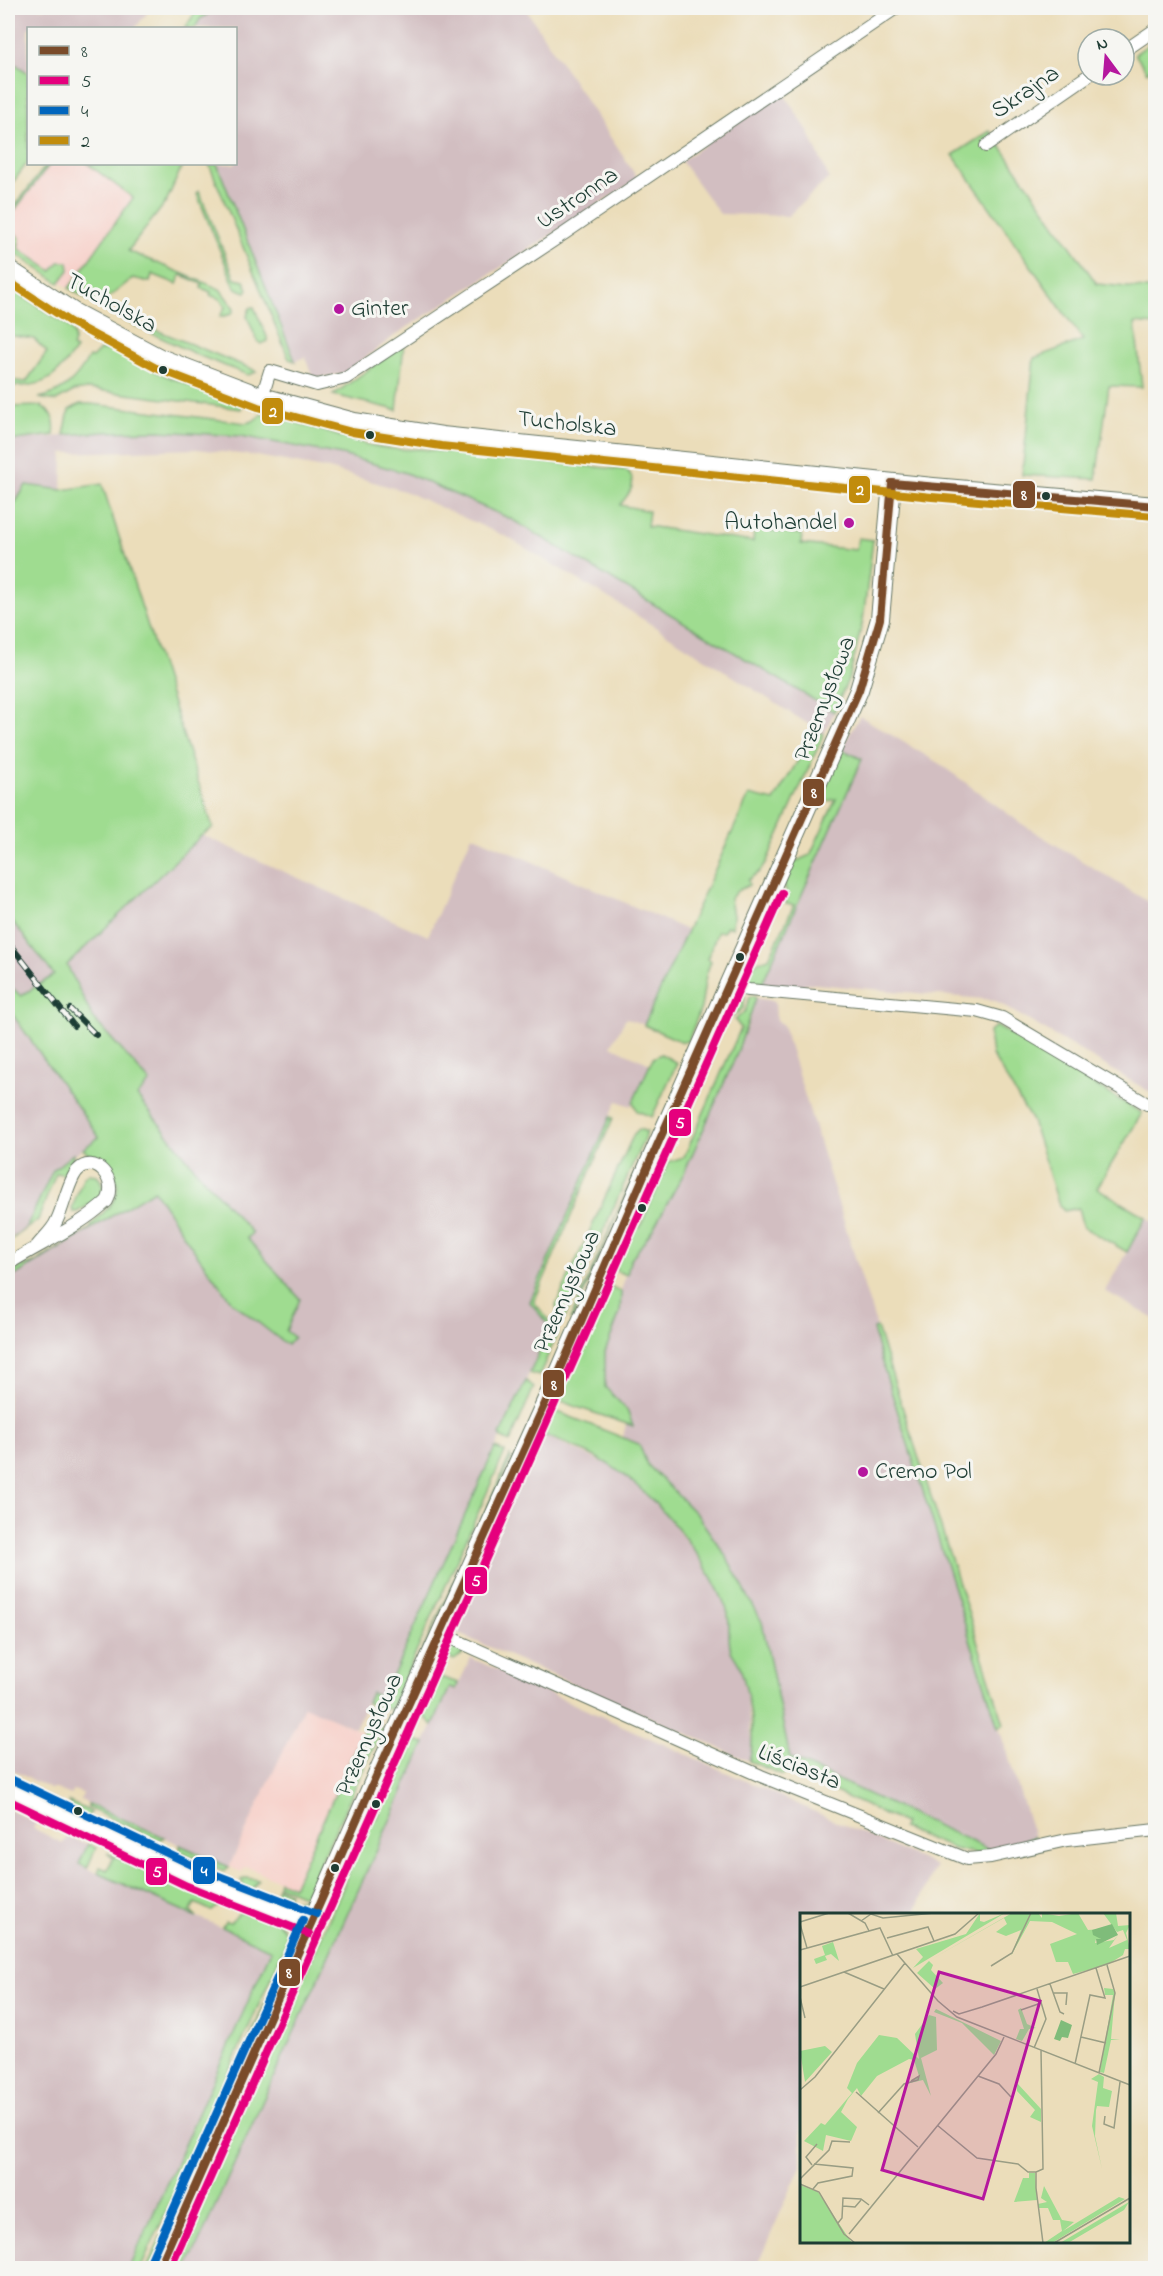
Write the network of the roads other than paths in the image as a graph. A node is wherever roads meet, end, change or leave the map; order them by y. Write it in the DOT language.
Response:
graph roads {
  1 [pos="896,8"];
  2 [pos="1155,30"];
  3 [pos="1136,43"];
  4 [pos="1076,84"];
  5 [pos="986,146"];
  6 [pos="8,269"];
  7 [pos="262,397"];
  8 [pos="892,483"];
  9 [pos="1155,506"];
  10 [pos="729,987"];
  11 [pos="1147,1104"];
  12 [pos="37,1246"];
  13 [pos="8,1264"];
  14 [pos="442,1634"];
  15 [pos="8,1789"];
  16 [pos="1155,1830"];
  17 [pos="313,1924"];
  18 [pos="159,2268"];
  1 -- 7 [label="street, Ustronna"];
  2 -- 3 [label="street"];
  4 -- 5 [label="street, Skrajna"];
  6 -- 7 [label="street, Tucholska"];
  7 -- 8 [label="street, Tucholska"];
  8 -- 9 [label="street, Tucholska"];
  8 -- 10 [label="street, Przemysłowa"];
  10 -- 11 [label="street"];
  10 -- 14 [label="street, Przemysłowa"];
  12 -- 12 [label="street"];
  12 -- 13 [label="street"];
  14 -- 16 [label="street, Liściasta"];
  14 -- 17 [label="street, Przemysłowa"];
  15 -- 17 [label="street"];
  17 -- 18 [label="street, Przemysłowa"];
}
